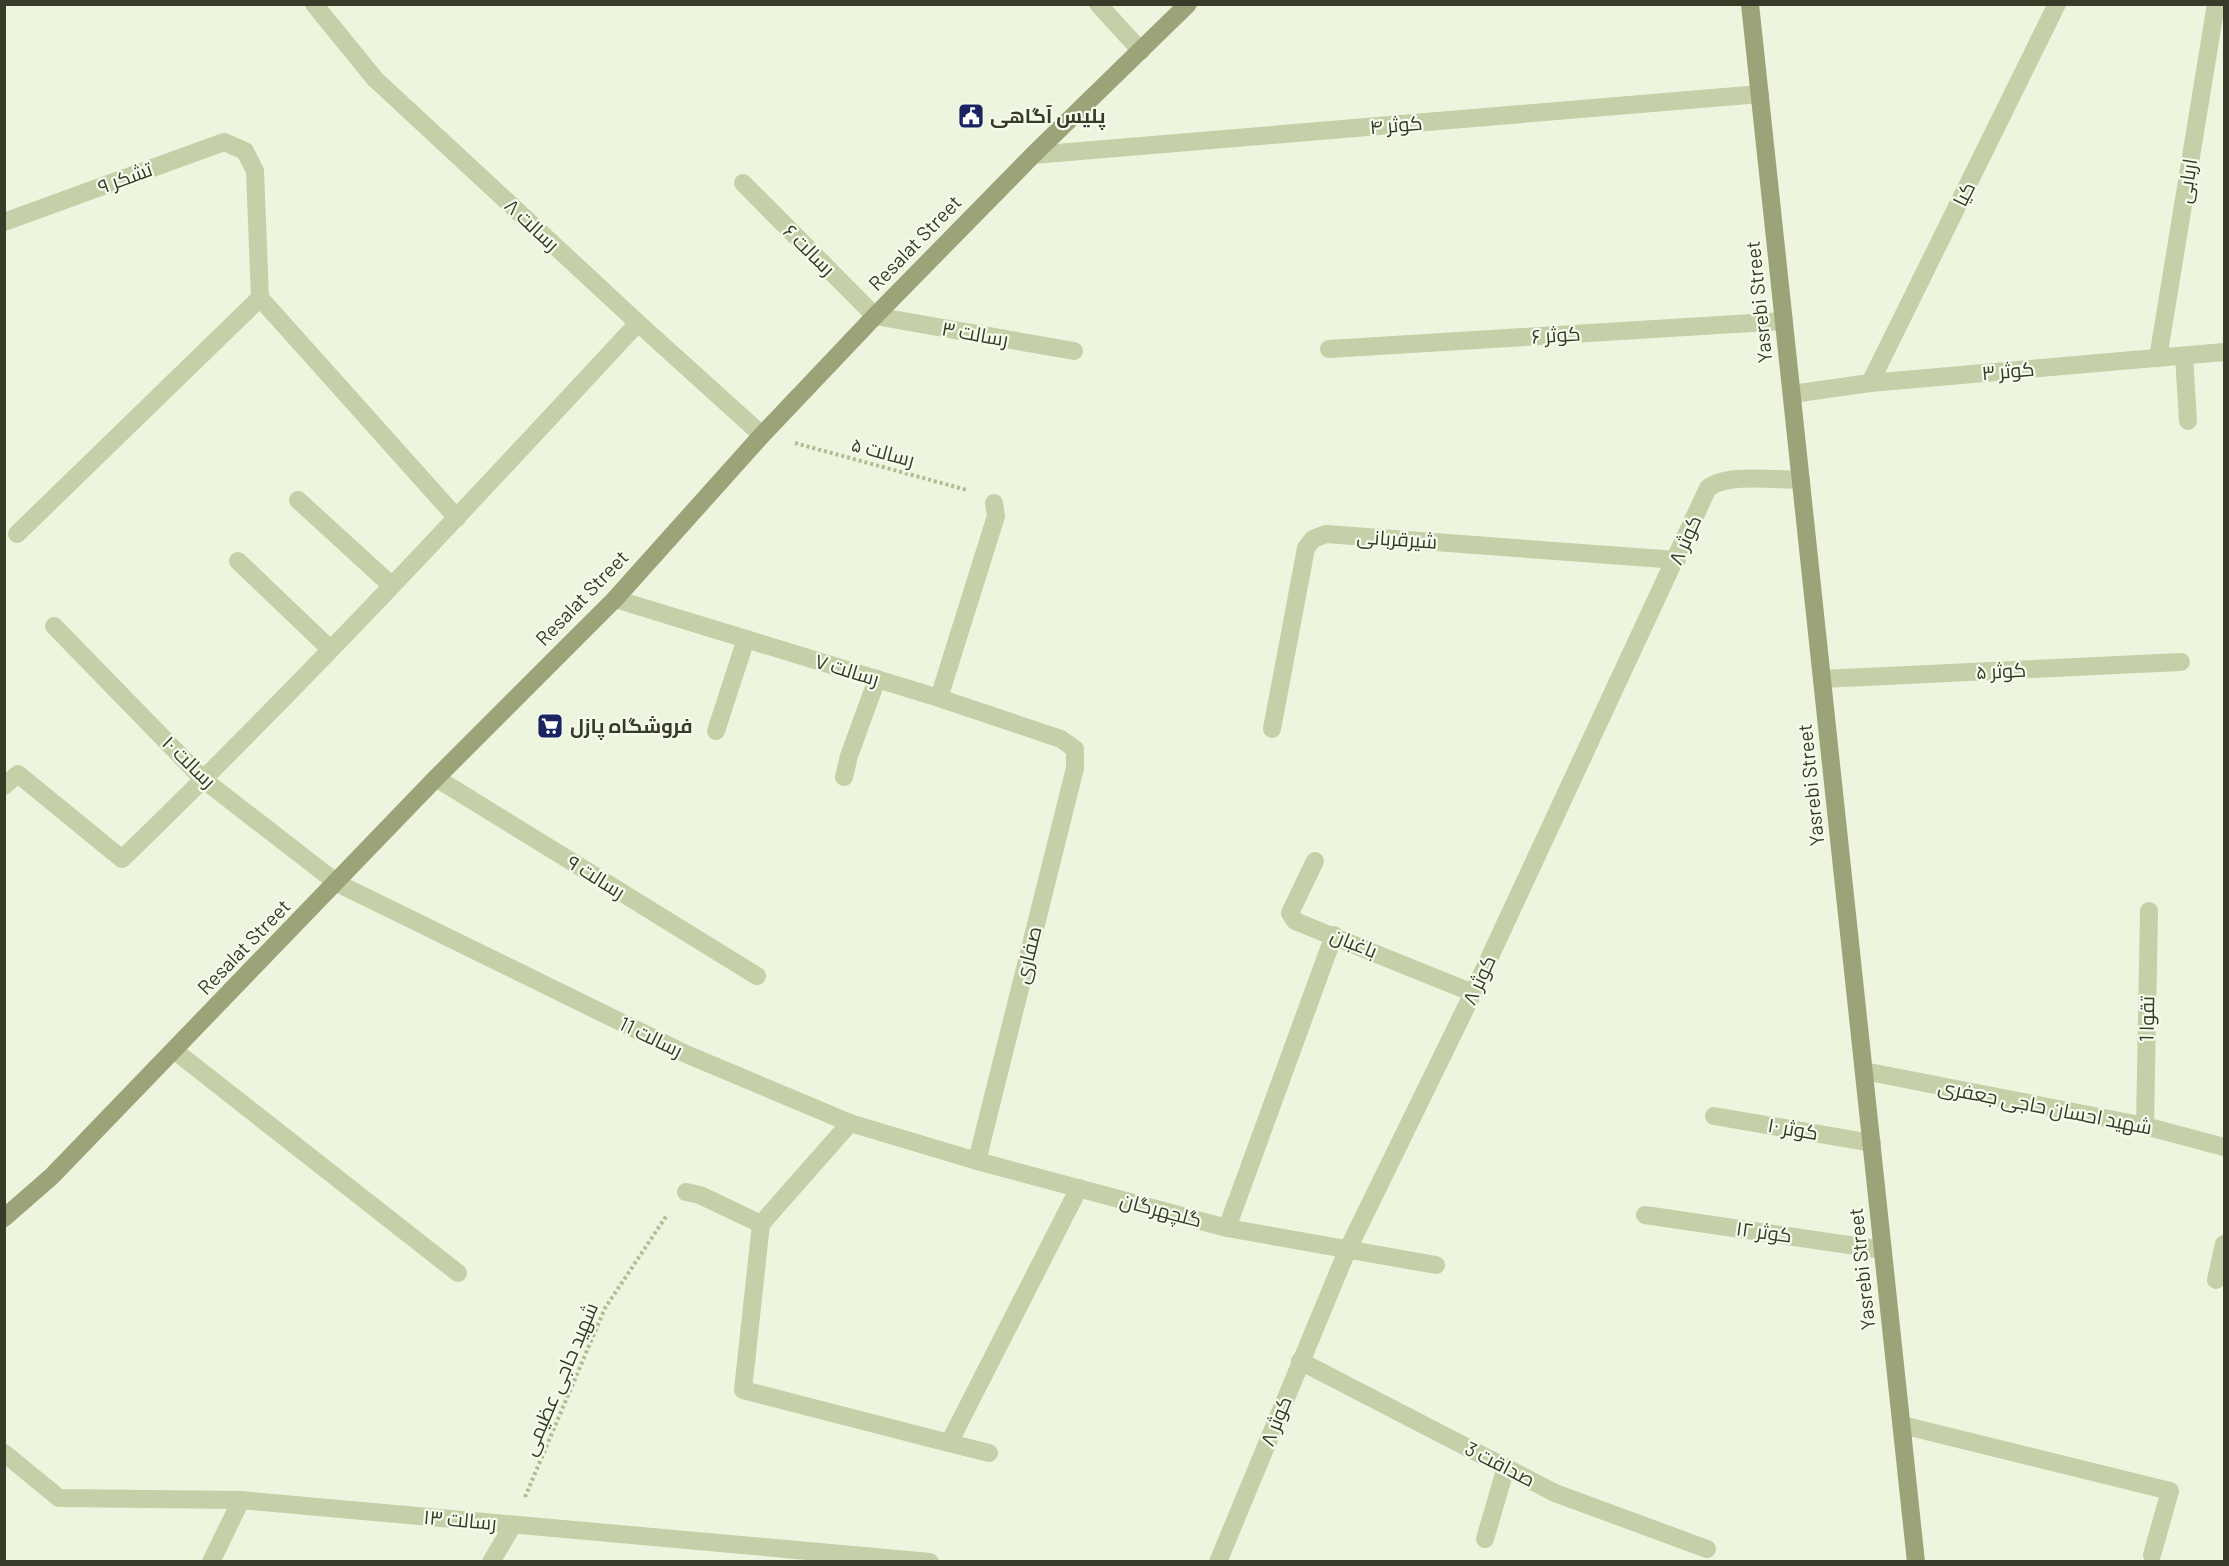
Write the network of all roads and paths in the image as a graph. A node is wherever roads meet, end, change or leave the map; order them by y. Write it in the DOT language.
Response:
graph roads {
  1 [pos="314,4"];
  2 [pos="1098,4"];
  3 [pos="1188,4"];
  4 [pos="1750,4"];
  5 [pos="2057,4"];
  6 [pos="2216,4"];
  7 [pos="1141,51"];
  8 [pos="1760,94"];
  9 [pos="1033,155"];
  10 [pos="743,183"];
  11 [pos="4,222"];
  12 [pos="260,298"];
  13 [pos="875,316"];
  14 [pos="1784,321"];
  15 [pos="638,324"];
  16 [pos="1329,349"];
  17 [pos="1074,351"];
  18 [pos="2224,352"];
  19 [pos="2184,356"];
  20 [pos="2158,358"];
  21 [pos="1870,382"];
  22 [pos="1792,394"];
  23 [pos="2187,421"];
  24 [pos="762,435"];
  25 [pos="1801,480"];
  26 [pos="298,500"];
  27 [pos="994,503"];
  28 [pos="457,518"];
  29 [pos="17,534"];
  30 [pos="1677,560"];
  31 [pos="238,561"];
  32 [pos="391,585"];
  33 [pos="615,599"];
  34 [pos="54,626"];
  35 [pos="746,639"];
  36 [pos="330,649"];
  37 [pos="2181,662"];
  38 [pos="877,679"];
  39 [pos="1822,679"];
  40 [pos="939,698"];
  41 [pos="1272,729"];
  42 [pos="716,731"];
  43 [pos="1075,749"];
  44 [pos="844,777"];
  45 [pos="436,778"];
  46 [pos="204,780"];
  47 [pos="4,786"];
  48 [pos="1315,861"];
  49 [pos="337,883"];
  50 [pos="2149,912"];
  51 [pos="1334,935"];
  52 [pos="757,976"];
  53 [pos="1473,993"];
  54 [pos="175,1051"];
  55 [pos="1864,1071"];
  56 [pos="1714,1116"];
  57 [pos="850,1123"];
  58 [pos="2145,1126"];
  59 [pos="1872,1143"];
  60 [pos="2224,1147"];
  61 [pos="977,1161"];
  62 [pos="1079,1188"];
  63 [pos="686,1192"];
  64 [pos="1645,1215"];
  65 [pos="4,1218"];
  66 [pos="761,1224"];
  67 [pos="1227,1228"];
  68 [pos="2224,1244"];
  69 [pos="1883,1250"];
  70 [pos="1347,1251"];
  71 [pos="1437,1265"];
  72 [pos="458,1273"];
  73 [pos="2216,1280"];
  74 [pos="1300,1360"];
  75 [pos="1902,1425"];
  76 [pos="949,1443"];
  77 [pos="4,1453"];
  78 [pos="988,1453"];
  79 [pos="1506,1467"];
  80 [pos="241,1500"];
  81 [pos="513,1525"];
  82 [pos="1485,1539"];
  83 [pos="1707,1550"];
  84 [pos="2152,1555"];
  85 [pos="211,1562"];
  86 [pos="491,1562"];
  87 [pos="930,1562"];
  88 [pos="1218,1562"];
  89 [pos="1916,1562"];
  1 -- 15 [label="street, رسالت ۸"];
  2 -- 7 [label="street"];
  3 -- 7 [label="street, Resalat Street"];
  4 -- 8 [label="street, Yasrebi Street"];
  5 -- 21 [label="street, کیا"];
  6 -- 20 [label="street, اربابی"];
  7 -- 9 [label="street, Resalat Street"];
  8 -- 9 [label="street, کوثر ۴"];
  8 -- 14 [label="street, Yasrebi Street"];
  9 -- 13 [label="street, Resalat Street"];
  10 -- 13 [label="street, رسالت ۶"];
  11 -- 12 [label="street, تشکر ۹"];
  12 -- 28 [label="street"];
  12 -- 29 [label="street"];
  13 -- 17 [label="street, رسالت ۳"];
  13 -- 24 [label="street, Resalat Street"];
  14 -- 16 [label="street, کوثر ۶"];
  14 -- 22 [label="street, Yasrebi Street"];
  15 -- 24 [label="street, رسالت ۸"];
  15 -- 28 [label="street"];
  18 -- 19 [label="street, کوثر ۳"];
  19 -- 20 [label="street, کوثر ۳"];
  19 -- 23 [label="street"];
  20 -- 21 [label="street, کوثر ۳"];
  21 -- 22 [label="street, کوثر ۳"];
  22 -- 25 [label="street, Yasrebi Street"];
  24 -- 27 [label="path, رسالت ۵"];
  24 -- 33 [label="street, Resalat Street"];
  25 -- 30 [label="street, کوثر ۸"];
  25 -- 39 [label="street, Yasrebi Street"];
  26 -- 32 [label="street"];
  27 -- 40 [label="street"];
  28 -- 32 [label="street"];
  30 -- 41 [label="street, شیرقربانی"];
  30 -- 53 [label="street, کوثر ۸"];
  31 -- 36 [label="street"];
  32 -- 36 [label="street"];
  33 -- 35 [label="street, رسالت ۷"];
  33 -- 45 [label="street, Resalat Street"];
  34 -- 46 [label="street, رسالت ۱۰"];
  35 -- 38 [label="street, رسالت ۷"];
  35 -- 42 [label="street"];
  36 -- 46 [label="street"];
  37 -- 39 [label="street, کوثر ۵"];
  38 -- 40 [label="street, رسالت ۷"];
  38 -- 44 [label="street"];
  39 -- 55 [label="street, Yasrebi Street"];
  40 -- 43 [label="street, رسالت ۷"];
  43 -- 61 [label="street, صفاری"];
  45 -- 49 [label="street, Resalat Street"];
  45 -- 52 [label="street, رسالت ۹"];
  46 -- 47 [label="street"];
  46 -- 49 [label="street, رسالت ۱۰"];
  48 -- 51 [label="street, باغبان"];
  49 -- 54 [label="street, Resalat Street"];
  49 -- 57 [label="street, رسالت 11"];
  50 -- 58 [label="street, تقوا 1"];
  51 -- 53 [label="street, باغبان"];
  51 -- 67 [label="street"];
  53 -- 70 [label="street, کوثر ۸"];
  54 -- 65 [label="street, Resalat Street"];
  54 -- 72 [label="street"];
  55 -- 58 [label="street, شهید احسان حاجی جعفری"];
  55 -- 59 [label="street, Yasrebi Street"];
  56 -- 59 [label="street, کوثر ۱۰"];
  57 -- 61 [label="street, رسالت 11"];
  57 -- 66 [label="street"];
  58 -- 60 [label="street, شهید احسان حاجی جعفری"];
  59 -- 69 [label="street, Yasrebi Street"];
  61 -- 62 [label="street, گلچهرگان"];
  62 -- 67 [label="street, گلچهرگان"];
  62 -- 76 [label="street"];
  63 -- 66 [label="street"];
  63 -- 81 [label="path, شهید حاجی عظیمی"];
  64 -- 69 [label="street, کوثر ۱۲"];
  66 -- 76 [label="street"];
  67 -- 70 [label="street, گلچهرگان"];
  68 -- 73 [label="street"];
  69 -- 75 [label="street, Yasrebi Street"];
  70 -- 71 [label="street, گلچهرگان"];
  70 -- 74 [label="street, کوثر ۸"];
  74 -- 79 [label="street, صداقت 3"];
  74 -- 88 [label="street, کوثر ۸"];
  75 -- 84 [label="street"];
  75 -- 89 [label="street, Yasrebi Street"];
  76 -- 78 [label="street"];
  77 -- 80 [label="street, رسالت ۱۳"];
  79 -- 82 [label="street"];
  79 -- 83 [label="street, صداقت 3"];
  80 -- 81 [label="street, رسالت ۱۳"];
  80 -- 85 [label="street"];
  81 -- 86 [label="street"];
  81 -- 87 [label="street, رسالت ۱۳"];
}
